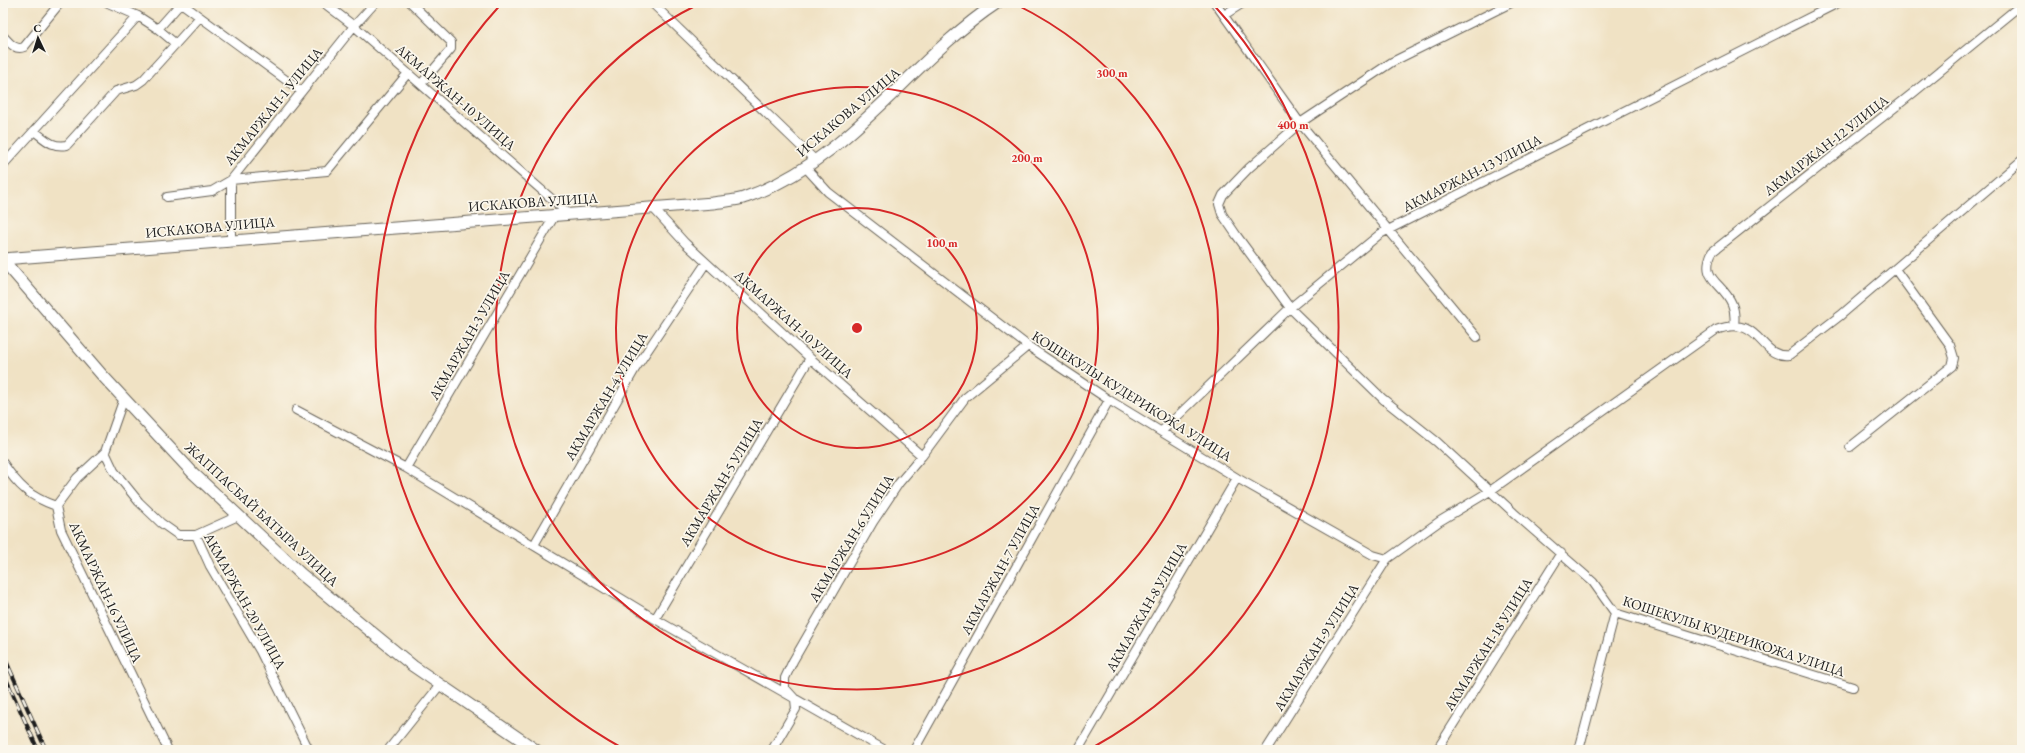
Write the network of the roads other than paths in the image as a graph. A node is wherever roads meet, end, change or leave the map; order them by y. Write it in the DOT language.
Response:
graph roads {
  1 [pos="60,3"];
  2 [pos="108,3"];
  3 [pos="181,3"];
  4 [pos="324,3"];
  5 [pos="375,3"];
  6 [pos="411,3"];
  7 [pos="652,3"];
  8 [pos="997,3"];
  9 [pos="1215,3"];
  10 [pos="1243,3"];
  11 [pos="1511,3"];
  12 [pos="1838,3"];
  13 [pos="2022,4"];
  14 [pos="1224,15"];
  15 [pos="138,16"];
  16 [pos="200,17"];
  17 [pos="354,26"];
  18 [pos="158,29"];
  19 [pos="3,36"];
  20 [pos="176,44"];
  21 [pos="408,73"];
  22 [pos="421,84"];
  23 [pos="301,91"];
  24 [pos="1300,123"];
  25 [pos="34,131"];
  26 [pos="2022,160"];
  27 [pos="816,161"];
  28 [pos="3,165"];
  29 [pos="806,168"];
  30 [pos="231,180"];
  31 [pos="167,197"];
  32 [pos="653,208"];
  33 [pos="569,214"];
  34 [pos="555,215"];
  35 [pos="1389,230"];
  36 [pos="231,241"];
  37 [pos="3,259"];
  38 [pos="706,263"];
  39 [pos="1895,269"];
  40 [pos="1290,308"];
  41 [pos="1734,326"];
  42 [pos="1477,337"];
  43 [pos="1028,346"];
  44 [pos="810,358"];
  45 [pos="124,398"];
  46 [pos="1109,400"];
  47 [pos="296,410"];
  48 [pos="1162,431"];
  49 [pos="1850,447"];
  50 [pos="105,452"];
  51 [pos="922,456"];
  52 [pos="3,463"];
  53 [pos="406,468"];
  54 [pos="1237,478"];
  55 [pos="1490,490"];
  56 [pos="56,506"];
  57 [pos="238,516"];
  58 [pos="196,535"];
  59 [pos="534,545"];
  60 [pos="1561,553"];
  61 [pos="1387,559"];
  62 [pos="1615,613"];
  63 [pos="655,619"];
  64 [pos="440,685"];
  65 [pos="1853,687"];
  66 [pos="794,699"];
  67 [pos="168,750"];
  68 [pos="309,750"];
  69 [pos="388,750"];
  70 [pos="536,750"];
  71 [pos="772,750"];
  72 [pos="885,750"];
  73 [pos="914,750"];
  74 [pos="1078,750"];
  75 [pos="1266,750"];
  76 [pos="1437,750"];
  77 [pos="1579,750"];
  1 -- 19 [label="street"];
  2 -- 15 [label="street"];
  3 -- 16 [label="street"];
  3 -- 18 [label="street"];
  4 -- 17 [label="street, АКМАРЖАН-10 УЛИЦА"];
  5 -- 17 [label="street, АКМАРЖАН-1 УЛИЦА"];
  6 -- 22 [label="street"];
  7 -- 27 [label="street"];
  8 -- 27 [label="street, ИСКАКОВА УЛИЦА"];
  9 -- 14 [label="street"];
  10 -- 14 [label="street"];
  11 -- 24 [label="street, КОШЕКУЛЫ КУДЕРИКОЖА УЛИЦА"];
  12 -- 35 [label="street, АКМАРЖАН-13 УЛИЦА"];
  13 -- 41 [label="street, АКМАРЖАН-12 УЛИЦА"];
  14 -- 24 [label="street"];
  15 -- 18 [label="street"];
  15 -- 25 [label="street"];
  16 -- 20 [label="street"];
  16 -- 23 [label="street"];
  17 -- 21 [label="street, АКМАРЖАН-10 УЛИЦА"];
  17 -- 23 [label="street, АКМАРЖАН-1 УЛИЦА"];
  18 -- 20 [label="street"];
  20 -- 25 [label="street"];
  21 -- 22 [label="street, АКМАРЖАН-10 УЛИЦА"];
  21 -- 30 [label="street"];
  22 -- 33 [label="street, АКМАРЖАН-10 УЛИЦА"];
  23 -- 30 [label="street, АКМАРЖАН-1 УЛИЦА"];
  24 -- 35 [label="street"];
  24 -- 40 [label="street, КОШЕКУЛЫ КУДЕРИКОЖА УЛИЦА"];
  25 -- 28 [label="street"];
  26 -- 39 [label="street"];
  27 -- 29 [label="street, ИСКАКОВА УЛИЦА"];
  29 -- 32 [label="street, ИСКАКОВА УЛИЦА"];
  29 -- 43 [label="street, КОШЕКУЛЫ КУДЕРИКОЖА УЛИЦА"];
  30 -- 31 [label="street"];
  30 -- 36 [label="street, АКМАРЖАН-1 УЛИЦА"];
  32 -- 33 [label="street, ИСКАКОВА УЛИЦА"];
  32 -- 38 [label="street, АКМАРЖАН-10 УЛИЦА"];
  33 -- 34 [label="street, ИСКАКОВА УЛИЦА"];
  34 -- 36 [label="street, ИСКАКОВА УЛИЦА"];
  34 -- 53 [label="street, АКМАРЖАН-3 УЛИЦА"];
  35 -- 40 [label="street, АКМАРЖАН-13 УЛИЦА"];
  35 -- 42 [label="street"];
  36 -- 37 [label="street, ИСКАКОВА УЛИЦА"];
  37 -- 45 [label="street, ЖАППАСБАЙ БАТЫРА УЛИЦА"];
  38 -- 44 [label="street, АКМАРЖАН-10 УЛИЦА"];
  38 -- 59 [label="street, АКМАРЖАН-4 УЛИЦА"];
  39 -- 41 [label="street"];
  39 -- 49 [label="street"];
  40 -- 48 [label="street, АКМАРЖАН-13 УЛИЦА"];
  40 -- 55 [label="street, КОШЕКУЛЫ КУДЕРИКОЖА УЛИЦА"];
  41 -- 55 [label="street"];
  43 -- 46 [label="street, КОШЕКУЛЫ КУДЕРИКОЖА УЛИЦА"];
  43 -- 51 [label="street, АКМАРЖАН-6 УЛИЦА"];
  44 -- 51 [label="street, АКМАРЖАН-10 УЛИЦА"];
  44 -- 63 [label="street, АКМАРЖАН-5 УЛИЦА"];
  45 -- 50 [label="street"];
  45 -- 57 [label="street, ЖАППАСБАЙ БАТЫРА УЛИЦА"];
  46 -- 48 [label="street, КОШЕКУЛЫ КУДЕРИКОЖА УЛИЦА"];
  46 -- 73 [label="street, АКМАРЖАН-7 УЛИЦА"];
  47 -- 53 [label="street"];
  48 -- 54 [label="street, КОШЕКУЛЫ КУДЕРИКОЖА УЛИЦА"];
  50 -- 56 [label="street"];
  50 -- 58 [label="street, АКМАРЖАН-20 УЛИЦА"];
  51 -- 66 [label="street, АКМАРЖАН-6 УЛИЦА"];
  52 -- 56 [label="street"];
  53 -- 59 [label="street"];
  54 -- 61 [label="street, КОШЕКУЛЫ КУДЕРИКОЖА УЛИЦА"];
  54 -- 74 [label="street, АКМАРЖАН-8 УЛИЦА"];
  55 -- 60 [label="street, КОШЕКУЛЫ КУДЕРИКОЖА УЛИЦА"];
  55 -- 61 [label="street"];
  56 -- 67 [label="street, АКМАРЖАН-16 УЛИЦА"];
  57 -- 58 [label="street"];
  57 -- 64 [label="street, ЖАППАСБАЙ БАТЫРА УЛИЦА"];
  58 -- 68 [label="street, АКМАРЖАН-20 УЛИЦА"];
  59 -- 63 [label="street"];
  60 -- 62 [label="street, КОШЕКУЛЫ КУДЕРИКОЖА УЛИЦА"];
  60 -- 76 [label="street, АКМАРЖАН-18 УЛИЦА"];
  61 -- 75 [label="street, АКМАРЖАН-9 УЛИЦА"];
  62 -- 65 [label="street, КОШЕКУЛЫ КУДЕРИКОЖА УЛИЦА"];
  62 -- 77 [label="street"];
  63 -- 66 [label="street"];
  64 -- 69 [label="street"];
  64 -- 70 [label="street, ЖАППАСБАЙ БАТЫРА УЛИЦА"];
  66 -- 71 [label="street"];
  66 -- 72 [label="street"];
}
